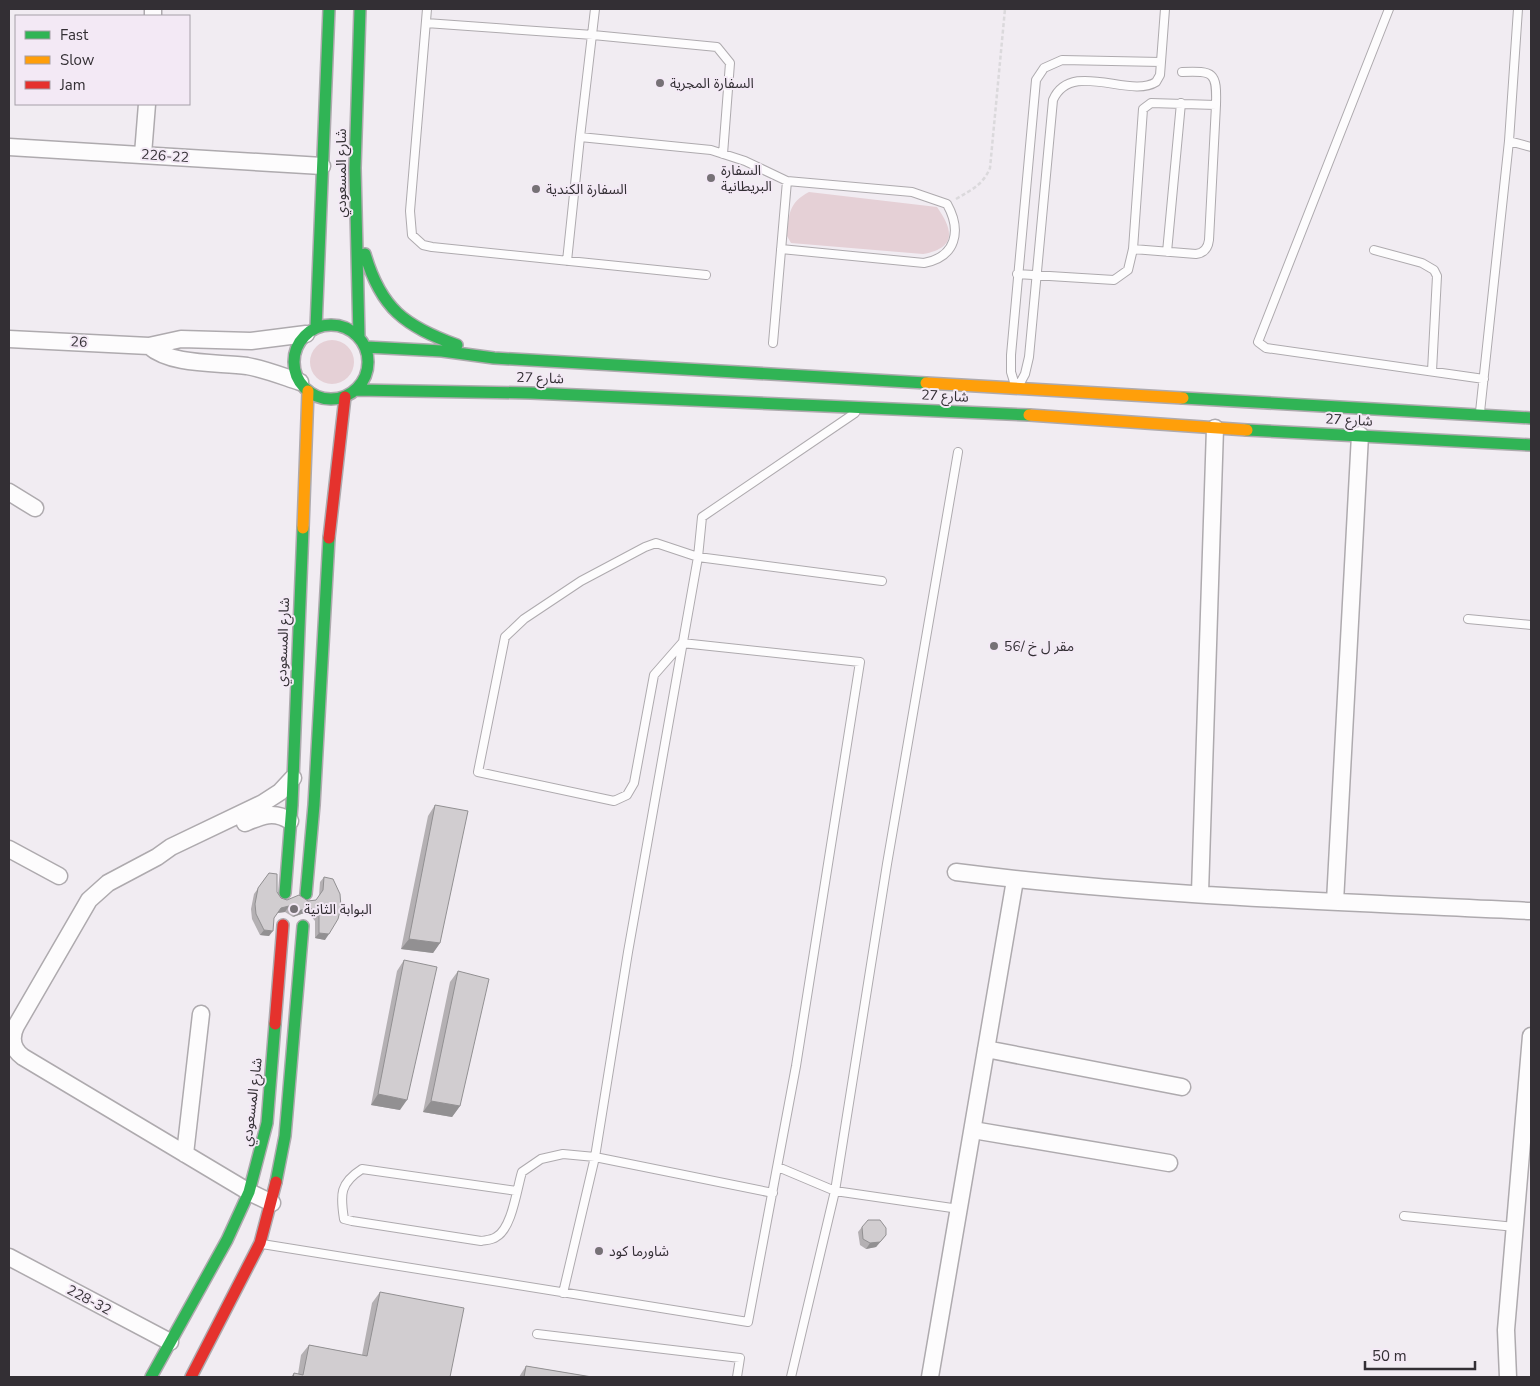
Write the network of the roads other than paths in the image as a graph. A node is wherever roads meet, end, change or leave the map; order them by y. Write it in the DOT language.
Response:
graph roads {
  1 [pos="329,9"];
  2 [pos="360,9"];
  3 [pos="428,9"];
  4 [pos="595,9"];
  5 [pos="1165,9"];
  6 [pos="1389,9"];
  7 [pos="1518,9"];
  8 [pos="426,23"];
  9 [pos="593,35"];
  10 [pos="1161,62"];
  11 [pos="1182,72"];
  12 [pos="1181,103"];
  13 [pos="147,105"];
  14 [pos="1216,105"];
  15 [pos="580,137"];
  16 [pos="1509,141"];
  17 [pos="1531,147"];
  18 [pos="9,148"];
  19 [pos="143,154"];
  20 [pos="723,154"];
  21 [pos="322,166"];
  22 [pos="787,182"];
  23 [pos="356,212"];
  24 [pos="781,249"];
  25 [pos="1133,249"];
  26 [pos="1374,250"];
  27 [pos="1167,252"];
  28 [pos="567,260"];
  29 [pos="706,274"];
  30 [pos="1017,274"];
  31 [pos="1036,276"];
  32 [pos="311,331"];
  33 [pos="9,338"];
  34 [pos="362,342"];
  35 [pos="773,343"];
  36 [pos="149,346"];
  37 [pos="494,358"];
  38 [pos="1432,371"];
  39 [pos="1484,379"];
  40 [pos="304,386"];
  41 [pos="356,390"];
  42 [pos="345,397"];
  43 [pos="1016,401"];
  44 [pos="862,407"];
  45 [pos="1141,408"];
  46 [pos="1480,416"];
  47 [pos="1531,418"];
  48 [pos="1215,428"];
  49 [pos="1360,435"];
  50 [pos="1531,445"];
  51 [pos="958,452"];
  52 [pos="9,492"];
  53 [pos="35,508"];
  54 [pos="698,557"];
  55 [pos="882,581"];
  56 [pos="1468,620"];
  57 [pos="1531,625"];
  58 [pos="682,643"];
  59 [pos="293,778"];
  60 [pos="290,821"];
  61 [pos="9,849"];
  62 [pos="157,857"];
  63 [pos="956,872"];
  64 [pos="58,876"];
  65 [pos="1015,880"];
  66 [pos="285,893"];
  67 [pos="1200,893"];
  68 [pos="306,894"];
  69 [pos="1335,902"];
  70 [pos="1531,911"];
  71 [pos="283,925"];
  72 [pos="304,926"];
  73 [pos="201,1014"];
  74 [pos="1531,1036"];
  75 [pos="11,1045"];
  76 [pos="986,1049"];
  77 [pos="1182,1087"];
  78 [pos="973,1130"];
  79 [pos="185,1154"];
  80 [pos="594,1157"];
  81 [pos="1168,1164"];
  82 [pos="778,1167"];
  83 [pos="517,1191"];
  84 [pos="835,1191"];
  85 [pos="249,1192"];
  86 [pos="773,1194"];
  87 [pos="272,1203"];
  88 [pos="959,1209"];
  89 [pos="1404,1216"];
  90 [pos="1515,1227"];
  91 [pos="260,1243"];
  92 [pos="9,1257"];
  93 [pos="563,1293"];
  94 [pos="537,1334"];
  95 [pos="170,1342"];
  96 [pos="151,1377"];
  97 [pos="191,1377"];
  98 [pos="737,1377"];
  99 [pos="790,1377"];
  100 [pos="930,1377"];
  101 [pos="1508,1377"];
  1 -- 21 [label="main road, شارع المسعودي"];
  2 -- 23 [label="main road, شارع المسعودي"];
  3 -- 8 [label="lane"];
  4 -- 9 [label="lane"];
  5 -- 10 [label="lane"];
  6 -- 38 [label="lane"];
  7 -- 16 [label="lane"];
  8 -- 9 [label="lane"];
  8 -- 28 [label="lane"];
  9 -- 15 [label="lane"];
  9 -- 20 [label="lane"];
  10 -- 30 [label="lane"];
  10 -- 31 [label="lane"];
  11 -- 14 [label="lane"];
  12 -- 14 [label="lane"];
  12 -- 25 [label="lane"];
  12 -- 27 [label="lane"];
  13 -- 19 [label="street"];
  14 -- 27 [label="lane"];
  15 -- 20 [label="lane"];
  15 -- 28 [label="lane"];
  16 -- 17 [label="lane"];
  16 -- 39 [label="lane"];
  18 -- 19 [label="street, 226-22"];
  19 -- 21 [label="street, 226-22"];
  20 -- 22 [label="lane"];
  21 -- 32 [label="main road, شارع المسعودي"];
  22 -- 24 [label="lane"];
  22 -- 24 [label="lane"];
  23 -- 34 [label="main road, شارع المسعودي"];
  23 -- 37 [label="main road"];
  24 -- 35 [label="lane"];
  25 -- 27 [label="lane"];
  25 -- 31 [label="lane"];
  26 -- 38 [label="lane"];
  28 -- 29 [label="lane"];
  30 -- 31 [label="lane"];
  30 -- 43 [label="lane"];
  31 -- 43 [label="lane"];
  32 -- 34 [label="main road"];
  32 -- 36 [label="street"];
  32 -- 40 [label="main road"];
  33 -- 36 [label="street, 26"];
  34 -- 37 [label="main road, شارع 27"];
  34 -- 41 [label="main road"];
  36 -- 40 [label="street"];
  37 -- 43 [label="main road, شارع 27"];
  38 -- 39 [label="lane"];
  39 -- 46 [label="lane"];
  40 -- 42 [label="main road"];
  40 -- 59 [label="main road, شارع المسعودي"];
  41 -- 42 [label="main road"];
  41 -- 44 [label="main road, شارع 27"];
  42 -- 68 [label="main road"];
  43 -- 44 [label="main road, شارع 27"];
  43 -- 45 [label="main road, شارع 27"];
  43 -- 45 [label="main road, شارع 27"];
  44 -- 54 [label="lane"];
  45 -- 46 [label="main road, شارع 27"];
  45 -- 48 [label="main road, شارع 27"];
  46 -- 47 [label="main road, شارع 27"];
  48 -- 49 [label="main road, شارع 27"];
  48 -- 67 [label="street"];
  49 -- 50 [label="main road, شارع 27"];
  49 -- 69 [label="street"];
  51 -- 84 [label="lane"];
  52 -- 53 [label="street"];
  54 -- 55 [label="lane"];
  54 -- 58 [label="lane"];
  54 -- 58 [label="lane"];
  56 -- 57 [label="lane"];
  58 -- 80 [label="lane"];
  58 -- 82 [label="lane"];
  59 -- 60 [label="main road, شارع المسعودي"];
  59 -- 62 [label="street"];
  60 -- 62 [label="street"];
  60 -- 66 [label="main road, شارع المسعودي"];
  61 -- 64 [label="street"];
  62 -- 75 [label="street"];
  63 -- 65 [label="street"];
  65 -- 67 [label="street"];
  65 -- 76 [label="street"];
  67 -- 69 [label="street"];
  69 -- 70 [label="street"];
  71 -- 85 [label="main road, شارع المسعودي"];
  72 -- 87 [label="main road"];
  73 -- 79 [label="street"];
  74 -- 90 [label="street"];
  75 -- 79 [label="street"];
  76 -- 77 [label="street"];
  76 -- 78 [label="street"];
  78 -- 81 [label="street"];
  78 -- 88 [label="street"];
  79 -- 85 [label="street"];
  80 -- 83 [label="lane"];
  80 -- 86 [label="lane"];
  80 -- 93 [label="lane"];
  82 -- 84 [label="lane"];
  82 -- 86 [label="lane"];
  83 -- 83 [label="lane"];
  84 -- 88 [label="lane"];
  84 -- 99 [label="lane"];
  85 -- 87 [label="street"];
  85 -- 95 [label="main road, شارع المسعودي"];
  86 -- 93 [label="lane"];
  87 -- 91 [label="main road"];
  88 -- 100 [label="street"];
  89 -- 90 [label="lane"];
  90 -- 101 [label="street"];
  91 -- 93 [label="lane"];
  91 -- 97 [label="main road"];
  92 -- 95 [label="street, 228-32"];
  94 -- 98 [label="lane"];
  95 -- 96 [label="main road, شارع المسعودي"];
}
